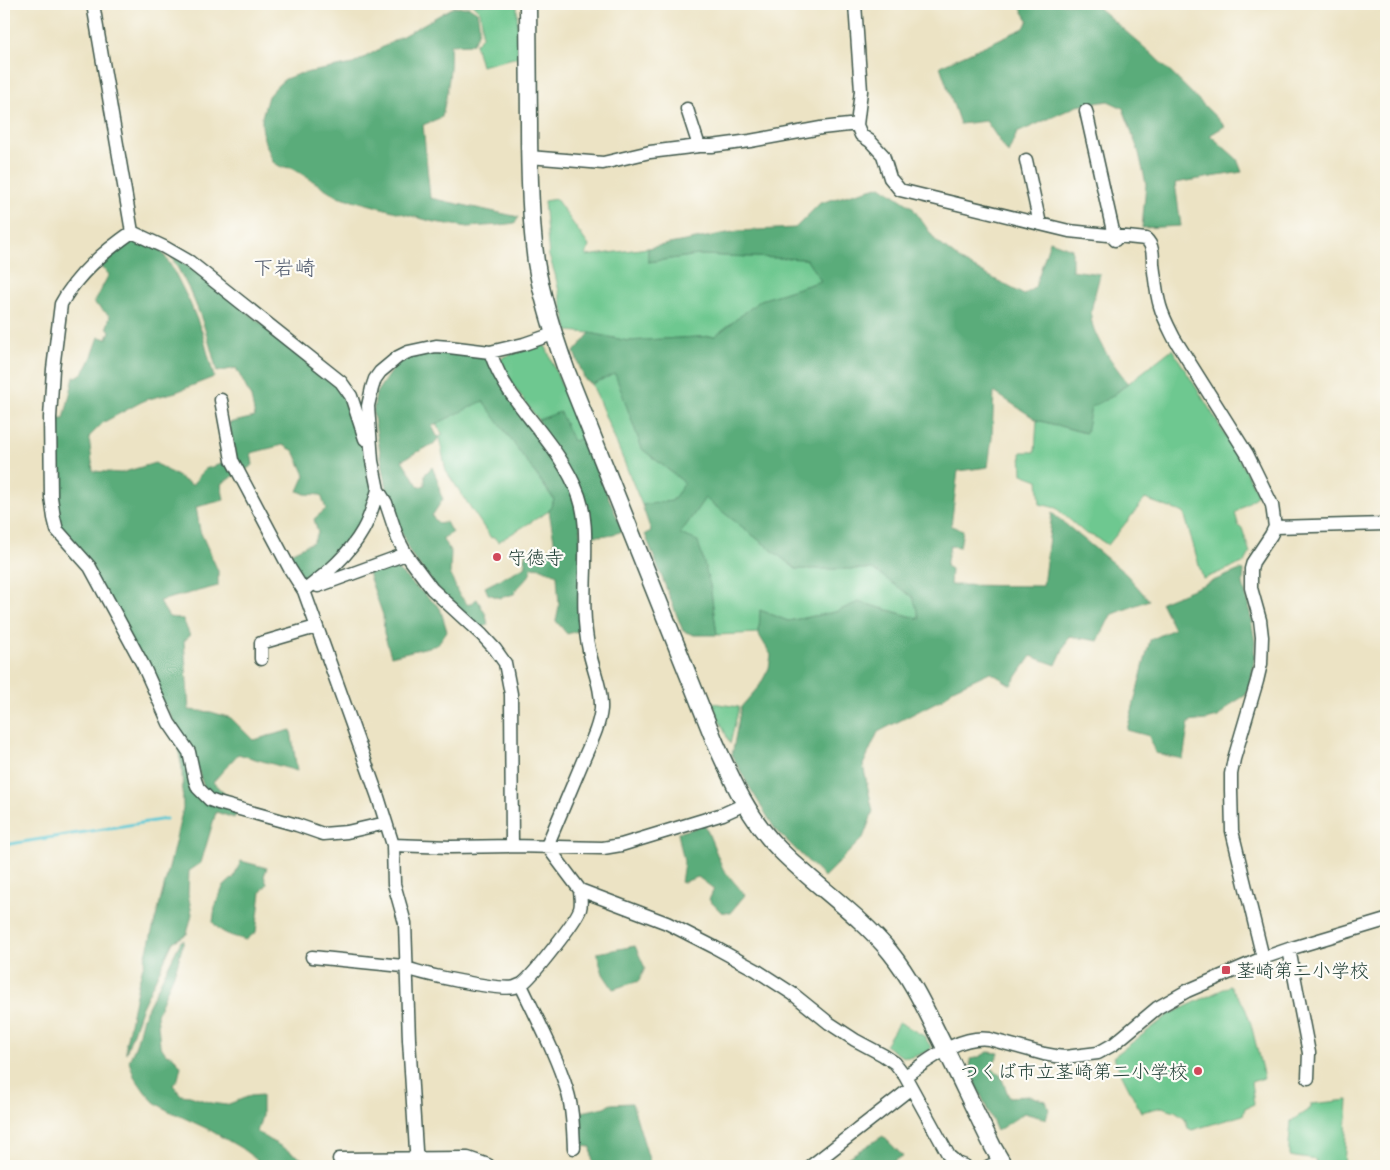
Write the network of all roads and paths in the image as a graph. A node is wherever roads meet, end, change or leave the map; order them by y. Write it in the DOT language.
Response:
graph roads {
  1 [pos="94,4"];
  2 [pos="528,4"];
  3 [pos="855,4"];
  4 [pos="687,109"];
  5 [pos="1086,111"];
  6 [pos="857,125"];
  7 [pos="699,146"];
  8 [pos="529,157"];
  9 [pos="1026,160"];
  10 [pos="1040,224"];
  11 [pos="132,232"];
  12 [pos="1114,238"];
  13 [pos="553,334"];
  14 [pos="490,352"];
  15 [pos="221,400"];
  16 [pos="372,461"];
  17 [pos="378,490"];
  18 [pos="1386,524"];
  19 [pos="1275,527"];
  20 [pos="406,554"];
  21 [pos="304,591"];
  22 [pos="316,627"];
  23 [pos="261,659"];
  24 [pos="745,804"];
  25 [pos="386,823"];
  26 [pos="393,845"];
  27 [pos="512,846"];
  28 [pos="547,846"];
  29 [pos="580,890"];
  30 [pos="1386,920"];
  31 [pos="1289,949"];
  32 [pos="312,957"];
  33 [pos="1263,958"];
  34 [pos="407,968"];
  35 [pos="521,985"];
  36 [pos="946,1049"];
  37 [pos="905,1076"];
  38 [pos="1308,1078"];
  39 [pos="912,1088"];
  40 [pos="574,1148"];
  41 [pos="339,1159"];
  42 [pos="950,1161"];
  43 [pos="417,1162"];
  44 [pos="488,1165"];
  45 [pos="998,1165"];
  46 [pos="811,1166"];
  47 [pos="965,1166"];
  1 -- 11 [label="street"];
  2 -- 8 [label="street"];
  3 -- 6 [label="street"];
  4 -- 7 [label="street"];
  5 -- 12 [label="street"];
  6 -- 7 [label="street"];
  6 -- 10 [label="street"];
  7 -- 8 [label="street"];
  8 -- 13 [label="street"];
  9 -- 10 [label="street"];
  10 -- 12 [label="street"];
  11 -- 16 [label="street"];
  11 -- 25 [label="street"];
  12 -- 19 [label="street"];
  13 -- 14 [label="street"];
  13 -- 24 [label="street"];
  14 -- 16 [label="street"];
  14 -- 28 [label="street"];
  15 -- 21 [label="street"];
  16 -- 17 [label="street"];
  17 -- 20 [label="street"];
  17 -- 21 [label="street"];
  18 -- 19 [label="street"];
  19 -- 33 [label="street"];
  20 -- 21 [label="street"];
  20 -- 27 [label="street"];
  21 -- 22 [label="street"];
  22 -- 23 [label="street"];
  22 -- 25 [label="street"];
  24 -- 28 [label="street"];
  24 -- 36 [label="street"];
  25 -- 26 [label="street"];
  26 -- 27 [label="street"];
  26 -- 34 [label="street"];
  27 -- 28 [label="street"];
  28 -- 29 [label="street"];
  29 -- 35 [label="street"];
  29 -- 37 [label="street"];
  30 -- 31 [label="street"];
  31 -- 33 [label="street"];
  31 -- 38 [label="street"];
  32 -- 34 [label="street"];
  33 -- 36 [label="street"];
  34 -- 35 [label="street"];
  34 -- 43 [label="street"];
  35 -- 40 [label="street"];
  36 -- 37 [label="street"];
  36 -- 45 [label="street"];
  37 -- 39 [label="street"];
  39 -- 42 [label="street"];
  39 -- 46 [label="street"];
  41 -- 43 [label="street"];
  42 -- 47 [label="street"];
  43 -- 44 [label="street"];
}
